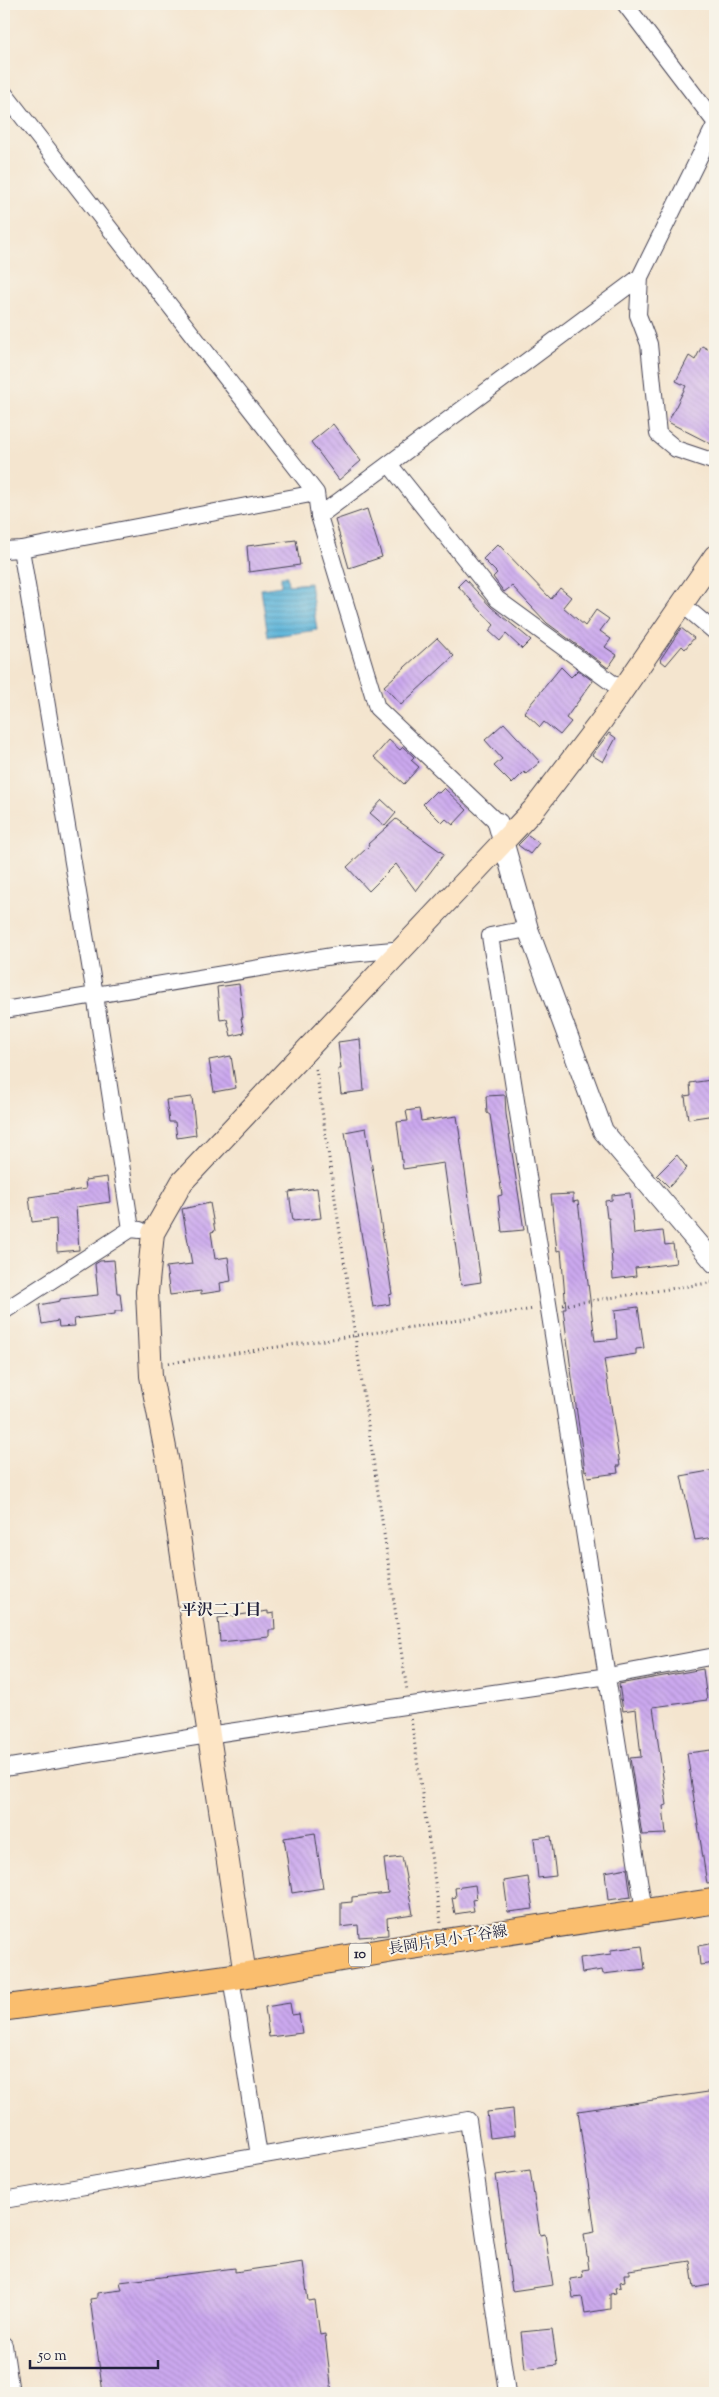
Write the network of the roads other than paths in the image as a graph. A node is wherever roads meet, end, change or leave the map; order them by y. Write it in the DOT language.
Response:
graph roads {
  1 [pos="625,4"];
  2 [pos="4,93"];
  3 [pos="715,123"];
  4 [pos="640,277"];
  5 [pos="715,462"];
  6 [pos="389,464"];
  7 [pos="316,493"];
  8 [pos="319,516"];
  9 [pos="22,549"];
  10 [pos="4,550"];
  11 [pos="715,556"];
  12 [pos="682,604"];
  13 [pos="715,632"];
  14 [pos="623,691"];
  15 [pos="501,832"];
  16 [pos="528,929"];
  17 [pos="404,949"];
  18 [pos="95,995"];
  19 [pos="4,1010"];
  20 [pos="131,1229"];
  21 [pos="153,1233"];
  22 [pos="715,1263"];
  23 [pos="4,1311"];
  24 [pos="715,1656"];
  25 [pos="608,1676"];
  26 [pos="208,1735"];
  27 [pos="4,1768"];
  28 [pos="715,1901"];
  29 [pos="644,1911"];
  30 [pos="238,1976"];
  31 [pos="4,2008"];
  32 [pos="259,2156"];
  33 [pos="4,2200"];
  34 [pos="4,2345"];
  35 [pos="6,2369"];
  36 [pos="11,2393"];
  37 [pos="507,2393"];
  1 -- 3 [label="street"];
  2 -- 7 [label="street"];
  3 -- 4 [label="street"];
  4 -- 5 [label="street"];
  4 -- 6 [label="street"];
  6 -- 8 [label="street"];
  6 -- 14 [label="street"];
  7 -- 8 [label="street"];
  7 -- 9 [label="street"];
  8 -- 15 [label="street"];
  9 -- 10 [label="street"];
  9 -- 18 [label="street"];
  11 -- 12 [label="main road"];
  12 -- 13 [label="street"];
  12 -- 14 [label="main road"];
  14 -- 15 [label="main road"];
  15 -- 16 [label="street"];
  15 -- 17 [label="main road"];
  16 -- 22 [label="street"];
  16 -- 25 [label="street"];
  17 -- 18 [label="street"];
  17 -- 21 [label="main road"];
  18 -- 19 [label="street"];
  18 -- 20 [label="street"];
  20 -- 21 [label="street"];
  20 -- 23 [label="street"];
  21 -- 26 [label="main road"];
  24 -- 25 [label="street"];
  25 -- 26 [label="street"];
  25 -- 29 [label="street"];
  26 -- 27 [label="street"];
  26 -- 30 [label="main road"];
  28 -- 29 [label="main road, 長岡片貝小千谷線 / 10"];
  29 -- 30 [label="main road, 長岡片貝小千谷線 / 10"];
  30 -- 31 [label="main road, 長岡片貝小千谷線 / 10"];
  30 -- 32 [label="street"];
  32 -- 33 [label="street"];
  32 -- 37 [label="street"];
  34 -- 35 [label="street"];
  35 -- 36 [label="street"];
}
